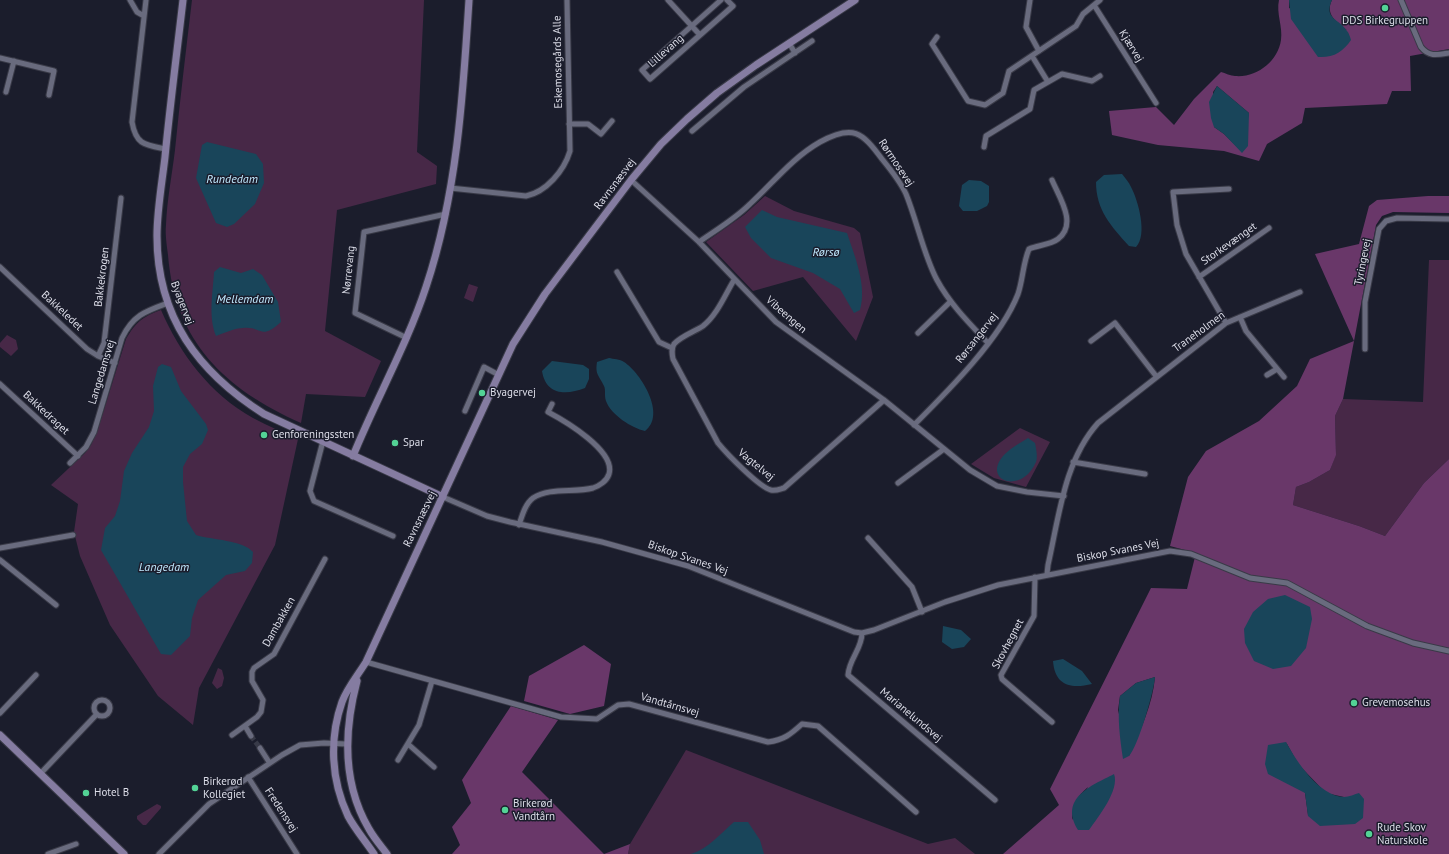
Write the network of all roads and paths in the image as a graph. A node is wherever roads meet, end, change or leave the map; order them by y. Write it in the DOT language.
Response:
graph roads {
  1 [pos="130,0"];
  2 [pos="146,0"];
  3 [pos="183,0"];
  4 [pos="468,0"];
  5 [pos="567,0"];
  6 [pos="668,0"];
  7 [pos="721,0"];
  8 [pos="728,0"];
  9 [pos="858,0"];
  10 [pos="1030,0"];
  11 [pos="1100,0"];
  12 [pos="1401,0"];
  13 [pos="852,2"];
  14 [pos="1094,5"];
  15 [pos="144,16"];
  16 [pos="691,26"];
  17 [pos="700,35"];
  18 [pos="937,37"];
  19 [pos="812,40"];
  20 [pos="789,44"];
  21 [pos="1039,51"];
  22 [pos="796,53"];
  23 [pos="1449,53"];
  24 [pos="1032,56"];
  25 [pos="0,58"];
  26 [pos="14,61"];
  27 [pos="1100,76"];
  28 [pos="1048,82"];
  29 [pos="6,92"];
  30 [pos="49,95"];
  31 [pos="1156,104"];
  32 [pos="612,121"];
  33 [pos="569,124"];
  34 [pos="692,131"];
  35 [pos="984,147"];
  36 [pos="166,149"];
  37 [pos="631,180"];
  38 [pos="1052,180"];
  39 [pos="450,188"];
  40 [pos="1229,188"];
  41 [pos="121,198"];
  42 [pos="446,214"];
  43 [pos="1449,219"];
  44 [pos="1269,228"];
  45 [pos="699,242"];
  46 [pos="0,267"];
  47 [pos="617,272"];
  48 [pos="1199,277"];
  49 [pos="734,280"];
  50 [pos="1300,292"];
  51 [pos="950,302"];
  52 [pos="168,303"];
  53 [pos="1240,316"];
  54 [pos="1226,323"];
  55 [pos="918,333"];
  56 [pos="406,338"];
  57 [pos="1091,341"];
  58 [pos="988,343"];
  59 [pos="672,348"];
  60 [pos="1365,349"];
  61 [pos="98,356"];
  62 [pos="115,362"];
  63 [pos="1277,369"];
  64 [pos="499,374"];
  65 [pos="1267,375"];
  66 [pos="1156,376"];
  67 [pos="1284,377"];
  68 [pos="0,384"];
  69 [pos="884,400"];
  70 [pos="552,404"];
  71 [pos="465,411"];
  72 [pos="914,425"];
  73 [pos="323,441"];
  74 [pos="944,449"];
  75 [pos="78,456"];
  76 [pos="353,456"];
  77 [pos="1073,462"];
  78 [pos="70,463"];
  79 [pos="1145,474"];
  80 [pos="898,483"];
  81 [pos="1064,496"];
  82 [pos="442,497"];
  83 [pos="519,524"];
  84 [pos="73,535"];
  85 [pos="393,536"];
  86 [pos="868,538"];
  87 [pos="0,548"];
  88 [pos="325,559"];
  89 [pos="0,560"];
  90 [pos="1047,574"];
  91 [pos="1035,577"];
  92 [pos="56,605"];
  93 [pos="922,612"];
  94 [pos="862,633"];
  95 [pos="1449,651"];
  96 [pos="366,662"];
  97 [pos="359,673"];
  98 [pos="36,675"];
  99 [pos="432,681"];
  100 [pos="0,713"];
  101 [pos="97,714"];
  102 [pos="1052,722"];
  103 [pos="245,726"];
  104 [pos="0,735"];
  105 [pos="232,735"];
  106 [pos="252,736"];
  107 [pos="333,743"];
  108 [pos="346,744"];
  109 [pos="408,744"];
  110 [pos="260,748"];
  111 [pos="398,760"];
  112 [pos="269,762"];
  113 [pos="434,767"];
  114 [pos="41,773"];
  115 [pos="248,778"];
  116 [pos="995,800"];
  117 [pos="916,812"];
  118 [pos="76,844"];
  119 [pos="48,854"];
  120 [pos="124,854"];
  121 [pos="159,854"];
  122 [pos="297,854"];
  123 [pos="374,854"];
  124 [pos="387,854"];
  1 -- 15 [label="street"];
  2 -- 15 [label="street"];
  3 -- 36 [label="main road, Byagervej"];
  4 -- 39 [label="main road"];
  5 -- 33 [label="street, Eskemosegårds Alle"];
  6 -- 16 [label="street, Lillevang"];
  7 -- 16 [label="street, Lillevang"];
  8 -- 17 [label="street, Lillevang"];
  9 -- 13 [label="main road, Ravnsnæsvej"];
  10 -- 21 [label="street"];
  11 -- 14 [label="street"];
  12 -- 23 [label="street"];
  13 -- 20 [label="main road, Ravnsnæsvej"];
  14 -- 21 [label="street"];
  14 -- 31 [label="street, Kjærvej"];
  15 -- 36 [label="street"];
  16 -- 17 [label="street, Lillevang"];
  16 -- 17 [label="street, Lillevang"];
  18 -- 24 [label="street"];
  19 -- 22 [label="street"];
  20 -- 22 [label="street"];
  20 -- 37 [label="main road, Ravnsnæsvej"];
  21 -- 24 [label="street"];
  22 -- 34 [label="street"];
  24 -- 28 [label="street"];
  25 -- 26 [label="street"];
  26 -- 29 [label="street"];
  26 -- 30 [label="street"];
  27 -- 28 [label="street"];
  28 -- 35 [label="street"];
  32 -- 33 [label="street, Eskemosegårds Alle"];
  33 -- 39 [label="street, Eskemosegårds Alle"];
  36 -- 52 [label="main road, Byagervej"];
  37 -- 45 [label="street, Vibeengen"];
  37 -- 64 [label="main road, Ravnsnæsvej"];
  38 -- 58 [label="street, Rørsangervej"];
  39 -- 42 [label="main road"];
  40 -- 48 [label="street, Storkevænget"];
  41 -- 61 [label="street, Bakkekrogen"];
  42 -- 56 [label="main road"];
  42 -- 56 [label="street, Nørrevang"];
  43 -- 60 [label="street, Tyringevej"];
  44 -- 48 [label="street, Storkevænget"];
  45 -- 49 [label="street, Vibeengen"];
  45 -- 51 [label="street, Rørmosevej"];
  46 -- 61 [label="street, Bakkeledet"];
  47 -- 59 [label="street"];
  48 -- 54 [label="street, Storkevænget"];
  49 -- 59 [label="street"];
  49 -- 69 [label="street, Vibeengen"];
  50 -- 53 [label="street, Traneholmen"];
  51 -- 55 [label="street"];
  51 -- 58 [label="street, Rørmosevej"];
  52 -- 62 [label="street, Langedamsvej"];
  52 -- 73 [label="main road, Byagervej"];
  53 -- 54 [label="street, Traneholmen"];
  53 -- 63 [label="street"];
  54 -- 66 [label="street, Traneholmen"];
  56 -- 76 [label="main road"];
  57 -- 66 [label="street"];
  58 -- 72 [label="street, Rørsangervej"];
  59 -- 69 [label="street, Vagtelvej"];
  61 -- 62 [label="street, Bakkeledet"];
  62 -- 75 [label="street, Langedamsvej"];
  63 -- 65 [label="street"];
  63 -- 67 [label="street"];
  64 -- 71 [label="street"];
  64 -- 82 [label="main road, Ravnsnæsvej"];
  66 -- 77 [label="street, Traneholmen"];
  68 -- 75 [label="street, Bakkedraget"];
  69 -- 72 [label="street, Vibeengen"];
  70 -- 83 [label="street"];
  72 -- 74 [label="street, Vibeengen"];
  73 -- 76 [label="main road, Byagervej"];
  73 -- 85 [label="street"];
  74 -- 80 [label="street"];
  74 -- 81 [label="street, Vibeengen"];
  75 -- 78 [label="street, Langedamsvej"];
  76 -- 82 [label="main road, Byagervej"];
  77 -- 79 [label="street"];
  77 -- 81 [label="street, Traneholmen"];
  81 -- 90 [label="street, Traneholmen"];
  82 -- 83 [label="street, Biskop Svanes Vej"];
  82 -- 96 [label="main road, Ravnsnæsvej"];
  83 -- 94 [label="street, Biskop Svanes Vej"];
  84 -- 87 [label="street"];
  86 -- 93 [label="street"];
  88 -- 103 [label="street, Dambakken"];
  89 -- 92 [label="street"];
  90 -- 91 [label="street, Biskop Svanes Vej"];
  90 -- 95 [label="street, Biskop Svanes Vej"];
  91 -- 93 [label="street, Biskop Svanes Vej"];
  91 -- 102 [label="street, Skovhegnet"];
  93 -- 94 [label="street, Biskop Svanes Vej"];
  94 -- 116 [label="street, Marianelundsvej"];
  96 -- 97 [label="main road, Ravnsnæsvej"];
  96 -- 99 [label="street, Vandtårnsvej"];
  97 -- 107 [label="main road, Ravnsnæsvej"];
  97 -- 108 [label="main road, Ravnsnæsvej"];
  98 -- 100 [label="street"];
  99 -- 109 [label="street"];
  99 -- 117 [label="street, Vandtårnsvej"];
  101 -- 114 [label="street"];
  103 -- 105 [label="street, Dambakken"];
  103 -- 106 [label="street"];
  104 -- 114 [label="main road"];
  107 -- 108 [label="street"];
  107 -- 112 [label="street"];
  107 -- 123 [label="main road, Ravnsnæsvej"];
  108 -- 124 [label="main road, Ravnsnæsvej"];
  109 -- 111 [label="street"];
  109 -- 113 [label="street"];
  110 -- 112 [label="street"];
  112 -- 115 [label="street"];
  114 -- 120 [label="main road"];
  115 -- 121 [label="street"];
  115 -- 122 [label="street, Fredensvej"];
  118 -- 119 [label="street"];
}
